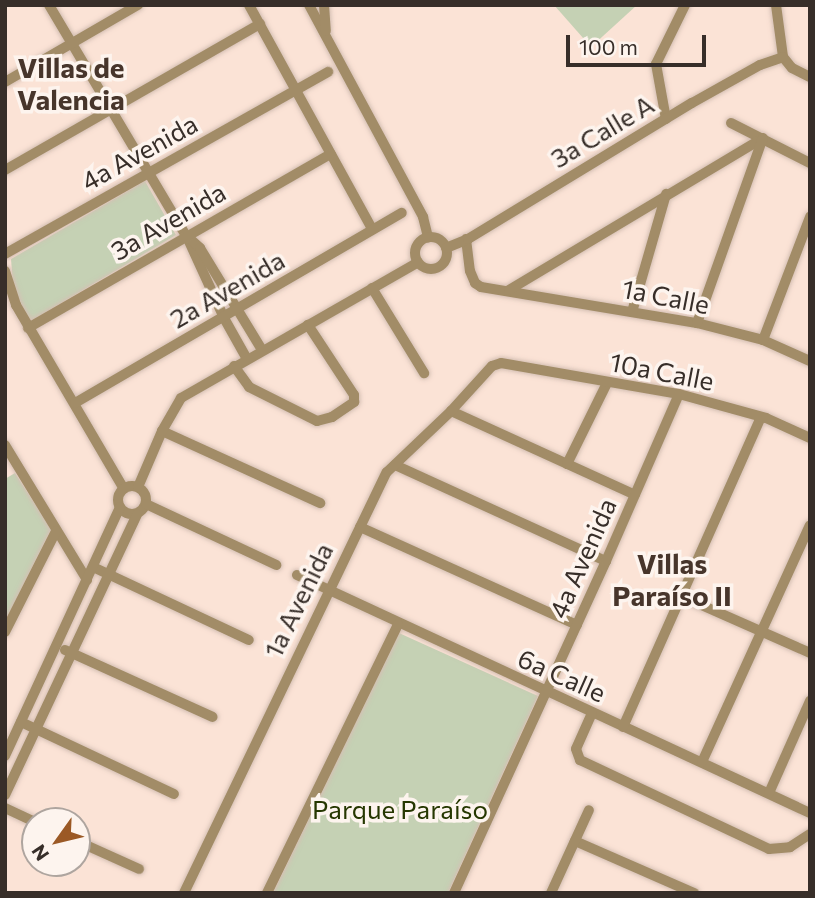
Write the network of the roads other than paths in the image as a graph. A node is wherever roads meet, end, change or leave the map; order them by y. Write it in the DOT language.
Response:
graph roads {
  1 [pos="49,5"];
  2 [pos="138,5"];
  3 [pos="249,5"];
  4 [pos="309,5"];
  5 [pos="324,5"];
  6 [pos="685,5"];
  7 [pos="776,5"];
  8 [pos="260,24"];
  9 [pos="327,37"];
  10 [pos="71,44"];
  11 [pos="783,57"];
  12 [pos="328,72"];
  13 [pos="810,77"];
  14 [pos="5,82"];
  15 [pos="296,90"];
  16 [pos="111,110"];
  17 [pos="666,119"];
  18 [pos="731,123"];
  19 [pos="763,138"];
  20 [pos="331,154"];
  21 [pos="810,163"];
  22 [pos="5,170"];
  23 [pos="148,174"];
  24 [pos="666,194"];
  25 [pos="402,213"];
  26 [pos="810,217"];
  27 [pos="372,229"];
  28 [pos="187,237"];
  29 [pos="428,237"];
  30 [pos="466,239"];
  31 [pos="446,248"];
  32 [pos="5,254"];
  33 [pos="418,262"];
  34 [pos="5,271"];
  35 [pos="372,288"];
  36 [pos="509,290"];
  37 [pos="238,310"];
  38 [pos="632,312"];
  39 [pos="224,318"];
  40 [pos="697,323"];
  41 [pos="308,325"];
  42 [pos="28,328"];
  43 [pos="763,340"];
  44 [pos="262,350"];
  45 [pos="247,359"];
  46 [pos="810,361"];
  47 [pos="501,363"];
  48 [pos="234,366"];
  49 [pos="425,373"];
  50 [pos="607,383"];
  51 [pos="679,394"];
  52 [pos="75,403"];
  53 [pos="451,411"];
  54 [pos="761,417"];
  55 [pos="162,430"];
  56 [pos="810,438"];
  57 [pos="5,445"];
  58 [pos="567,464"];
  59 [pos="394,465"];
  60 [pos="138,487"];
  61 [pos="124,489"];
  62 [pos="635,495"];
  63 [pos="320,503"];
  64 [pos="146,504"];
  65 [pos="120,507"];
  66 [pos="137,514"];
  67 [pos="810,525"];
  68 [pos="360,527"];
  69 [pos="56,531"];
  70 [pos="606,561"];
  71 [pos="276,565"];
  72 [pos="93,567"];
  73 [pos="108,574"];
  74 [pos="297,575"];
  75 [pos="86,580"];
  76 [pos="327,591"];
  77 [pos="681,596"];
  78 [pos="398,624"];
  79 [pos="577,625"];
  80 [pos="7,626"];
  81 [pos="761,632"];
  82 [pos="249,640"];
  83 [pos="56,646"];
  84 [pos="72,653"];
  85 [pos="810,653"];
  86 [pos="546,693"];
  87 [pos="810,701"];
  88 [pos="592,713"];
  89 [pos="213,717"];
  90 [pos="21,722"];
  91 [pos="804,726"];
  92 [pos="623,727"];
  93 [pos="36,729"];
  94 [pos="5,756"];
  95 [pos="702,762"];
  96 [pos="769,793"];
  97 [pos="174,794"];
  98 [pos="5,795"];
  99 [pos="5,808"];
  100 [pos="589,810"];
  101 [pos="810,813"];
  102 [pos="21,815"];
  103 [pos="810,834"];
  104 [pos="575,841"];
  105 [pos="91,847"];
  106 [pos="139,869"];
  107 [pos="184,893"];
  108 [pos="267,893"];
  109 [pos="454,893"];
  110 [pos="551,893"];
  111 [pos="694,893"];
  1 -- 10 [label="street"];
  2 -- 10 [label="street"];
  3 -- 8 [label="street"];
  4 -- 9 [label="street"];
  5 -- 9 [label="street"];
  6 -- 17 [label="street"];
  7 -- 11 [label="street"];
  8 -- 15 [label="street"];
  8 -- 16 [label="street"];
  9 -- 29 [label="street"];
  10 -- 14 [label="street"];
  10 -- 16 [label="street"];
  11 -- 13 [label="street"];
  11 -- 17 [label="street, 3a Calle A"];
  12 -- 15 [label="street, 4a Avenida"];
  15 -- 20 [label="street"];
  15 -- 23 [label="street, 4a Avenida"];
  16 -- 22 [label="street"];
  16 -- 23 [label="street"];
  17 -- 30 [label="street, 3a Calle A"];
  18 -- 19 [label="street"];
  19 -- 21 [label="street"];
  19 -- 24 [label="street"];
  19 -- 40 [label="street"];
  20 -- 27 [label="street"];
  20 -- 28 [label="street, 3a Avenida"];
  23 -- 28 [label="street"];
  23 -- 32 [label="street, 4a Avenida"];
  24 -- 36 [label="street"];
  24 -- 38 [label="street"];
  25 -- 27 [label="street, 2a Avenida"];
  26 -- 43 [label="street"];
  27 -- 37 [label="street, 2a Avenida"];
  28 -- 37 [label="street"];
  28 -- 39 [label="street"];
  28 -- 42 [label="street, 3a Avenida"];
  29 -- 31 [label="street"];
  29 -- 33 [label="street"];
  30 -- 31 [label="street, 3a Calle A"];
  30 -- 36 [label="street, 1a Calle"];
  31 -- 33 [label="street"];
  33 -- 35 [label="street"];
  34 -- 42 [label="street"];
  35 -- 41 [label="street"];
  35 -- 49 [label="street"];
  36 -- 38 [label="street, 1a Calle"];
  37 -- 39 [label="street, 2a Avenida"];
  37 -- 44 [label="street"];
  38 -- 40 [label="street, 1a Calle"];
  39 -- 45 [label="street"];
  39 -- 52 [label="street, 2a Avenida"];
  40 -- 43 [label="street, 1a Calle"];
  41 -- 44 [label="street"];
  41 -- 48 [label="street"];
  42 -- 52 [label="street"];
  43 -- 46 [label="street, 1a Calle"];
  44 -- 45 [label="street"];
  45 -- 48 [label="street"];
  47 -- 50 [label="street, 10a Calle"];
  47 -- 53 [label="street, 1a Avenida"];
  48 -- 55 [label="street"];
  50 -- 51 [label="street, 10a Calle"];
  50 -- 58 [label="street"];
  51 -- 54 [label="street, 10a Calle"];
  51 -- 62 [label="street, 4a Avenida"];
  52 -- 61 [label="street"];
  53 -- 58 [label="street"];
  53 -- 59 [label="street, 1a Avenida"];
  54 -- 56 [label="street, 10a Calle"];
  54 -- 77 [label="street"];
  55 -- 60 [label="street"];
  55 -- 63 [label="street"];
  57 -- 69 [label="street"];
  58 -- 62 [label="street"];
  59 -- 68 [label="street, 1a Avenida"];
  59 -- 70 [label="street"];
  60 -- 61 [label="street"];
  60 -- 64 [label="street"];
  61 -- 65 [label="street"];
  62 -- 70 [label="street, 4a Avenida"];
  64 -- 66 [label="street"];
  64 -- 71 [label="street"];
  65 -- 66 [label="street"];
  65 -- 72 [label="street"];
  66 -- 73 [label="street"];
  67 -- 81 [label="street"];
  68 -- 76 [label="street, 1a Avenida"];
  68 -- 79 [label="street"];
  69 -- 75 [label="street"];
  69 -- 80 [label="street"];
  70 -- 79 [label="street, 4a Avenida"];
  72 -- 73 [label="street"];
  72 -- 75 [label="street"];
  73 -- 82 [label="street"];
  73 -- 84 [label="street"];
  74 -- 76 [label="street, 6a Calle"];
  75 -- 83 [label="street"];
  76 -- 78 [label="street, 6a Calle"];
  76 -- 107 [label="street, 1a Avenida"];
  77 -- 81 [label="street"];
  77 -- 92 [label="street"];
  78 -- 86 [label="street, 6a Calle"];
  78 -- 108 [label="street"];
  79 -- 86 [label="street, 4a Avenida"];
  81 -- 85 [label="street"];
  81 -- 95 [label="street"];
  83 -- 84 [label="street"];
  83 -- 90 [label="street"];
  84 -- 89 [label="street"];
  84 -- 93 [label="street"];
  86 -- 88 [label="street, 6a Calle"];
  86 -- 109 [label="street, 4a Avenida"];
  87 -- 91 [label="street"];
  88 -- 92 [label="street, 6a Calle"];
  88 -- 103 [label="street"];
  90 -- 93 [label="street"];
  90 -- 94 [label="street"];
  91 -- 96 [label="street"];
  92 -- 95 [label="street, 6a Calle"];
  93 -- 97 [label="street"];
  93 -- 98 [label="street"];
  95 -- 96 [label="street, 6a Calle"];
  96 -- 101 [label="street, 6a Calle"];
  99 -- 102 [label="street"];
  100 -- 104 [label="street"];
  104 -- 110 [label="street"];
  104 -- 111 [label="street"];
  105 -- 106 [label="street"];
}
